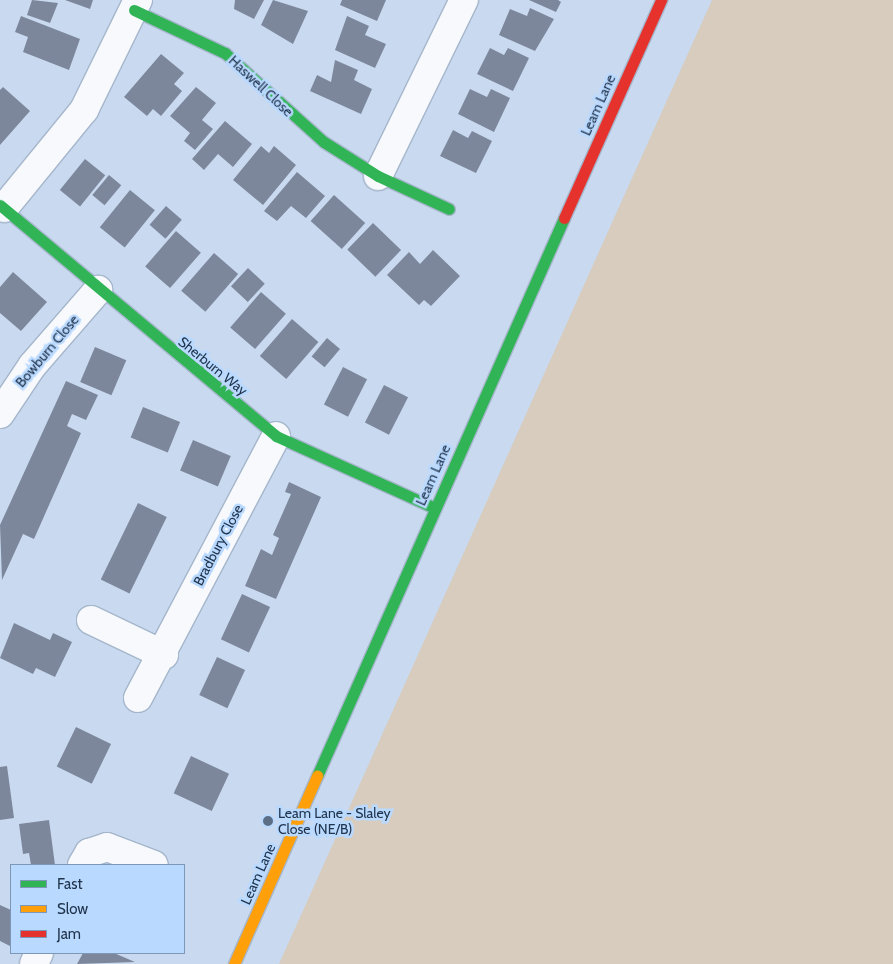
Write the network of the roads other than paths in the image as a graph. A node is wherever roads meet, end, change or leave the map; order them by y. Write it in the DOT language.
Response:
graph roads {
  1 [pos="661,0"];
  2 [pos="458,2"];
  3 [pos="136,5"];
  4 [pos="378,176"];
  5 [pos="2,206"];
  6 [pos="448,209"];
  7 [pos="98,290"];
  8 [pos="0,414"];
  9 [pos="276,436"];
  10 [pos="435,508"];
  11 [pos="91,620"];
  12 [pos="164,655"];
  13 [pos="138,698"];
  14 [pos="83,864"];
  15 [pos="151,864"];
  16 [pos="234,964"];
  1 -- 10 [label="main road, Leam Lane"];
  2 -- 4 [label="street"];
  3 -- 4 [label="main road, Haswell Close"];
  3 -- 5 [label="street, Haswell Close"];
  4 -- 6 [label="main road, Haswell Close"];
  5 -- 7 [label="main road, Sherburn Way"];
  7 -- 8 [label="street, Bowburn Close"];
  7 -- 9 [label="main road, Sherburn Way"];
  9 -- 10 [label="main road, Sherburn Way"];
  9 -- 12 [label="street, Bradbury Close"];
  10 -- 16 [label="main road, Leam Lane"];
  11 -- 12 [label="street"];
  12 -- 13 [label="street, Bradbury Close"];
  14 -- 15 [label="street"];
}
